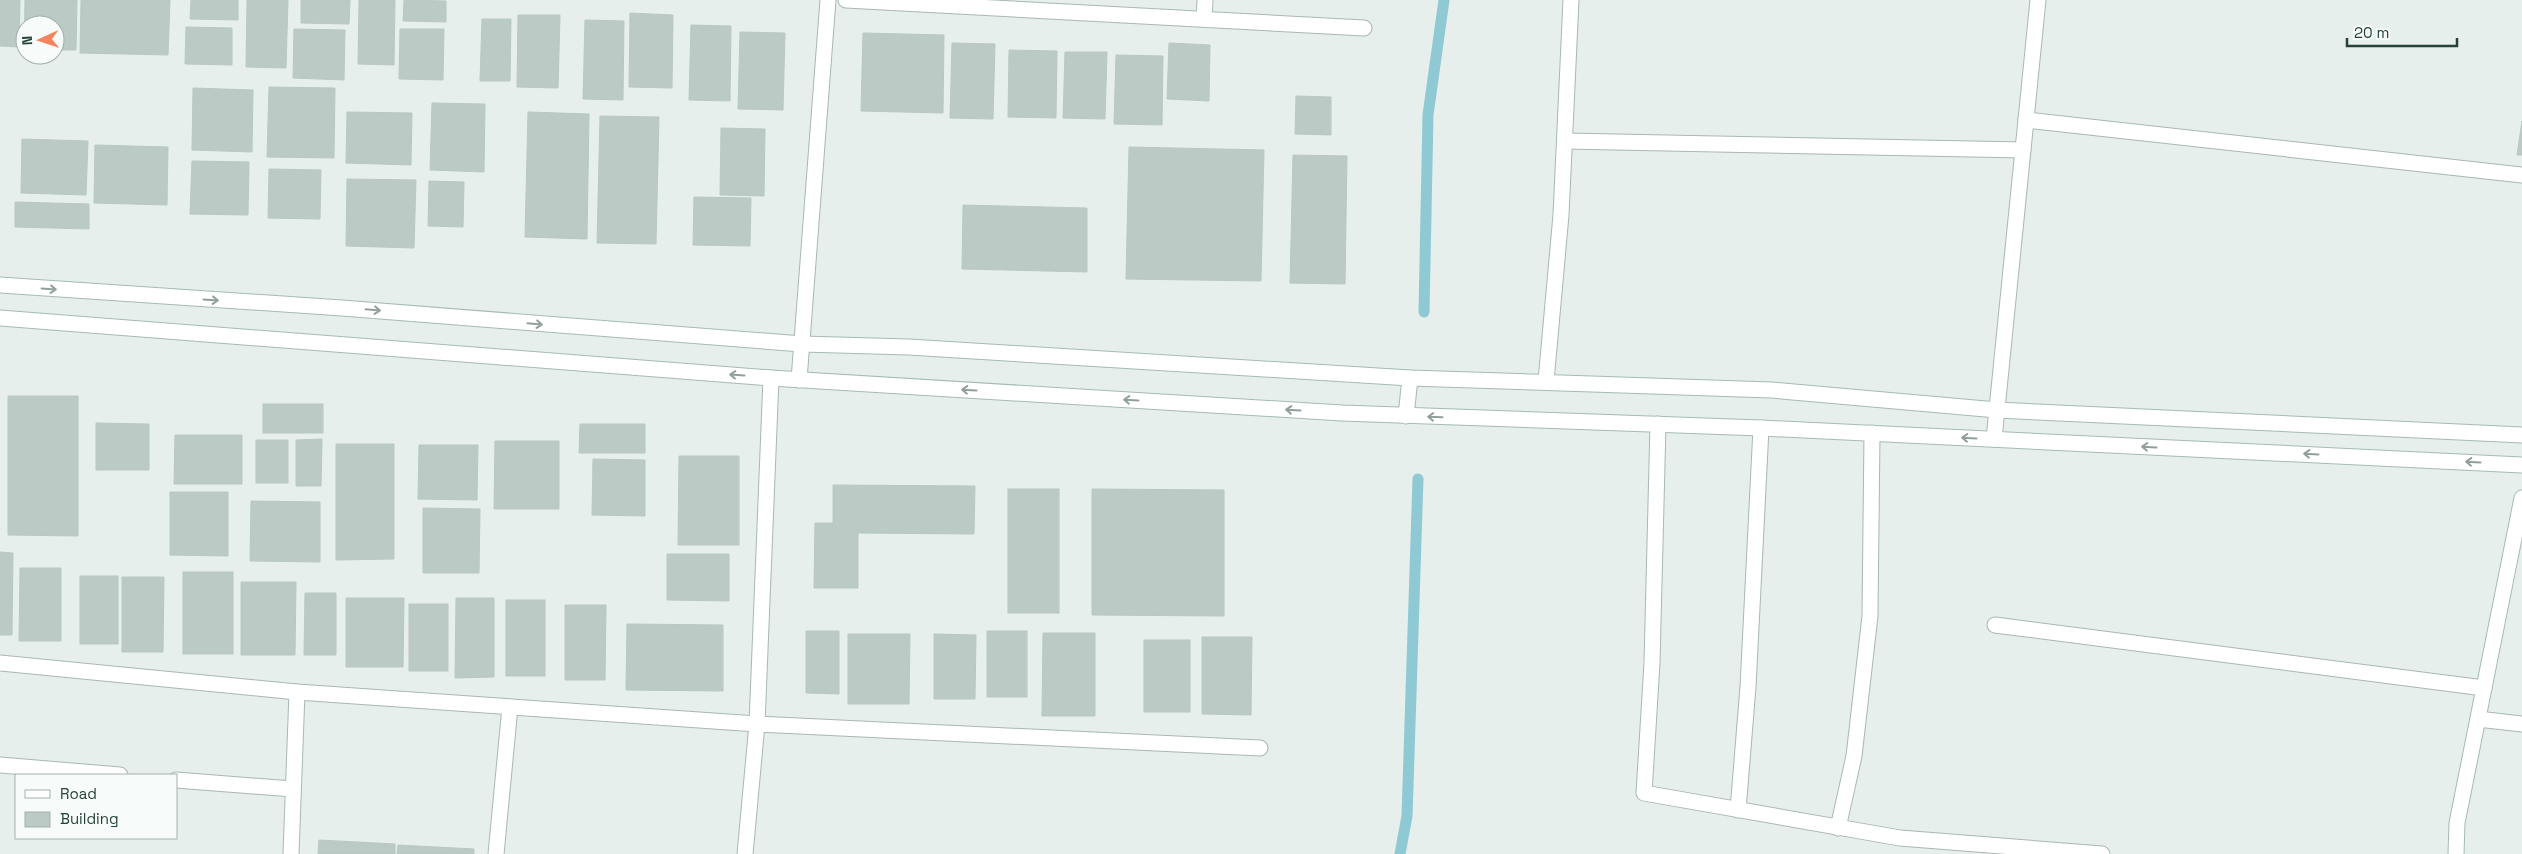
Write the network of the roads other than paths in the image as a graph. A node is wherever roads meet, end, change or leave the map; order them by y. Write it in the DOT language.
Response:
graph roads {
  1 [pos="828,0"];
  2 [pos="846,0"];
  3 [pos="1205,0"];
  4 [pos="1571,0"];
  5 [pos="2038,0"];
  6 [pos="1045,5"];
  7 [pos="1204,19"];
  8 [pos="1364,28"];
  9 [pos="2026,120"];
  10 [pos="1565,141"];
  11 [pos="2023,150"];
  12 [pos="2522,175"];
  13 [pos="0,285"];
  14 [pos="0,318"];
  15 [pos="802,344"];
  16 [pos="771,378"];
  17 [pos="1410,378"];
  18 [pos="799,380"];
  19 [pos="1546,381"];
  20 [pos="1997,410"];
  21 [pos="1406,416"];
  22 [pos="1658,424"];
  23 [pos="1761,428"];
  24 [pos="1872,434"];
  25 [pos="2522,435"];
  26 [pos="1994,439"];
  27 [pos="2522,465"];
  28 [pos="2522,498"];
  29 [pos="1996,625"];
  30 [pos="0,663"];
  31 [pos="2484,688"];
  32 [pos="297,692"];
  33 [pos="510,707"];
  34 [pos="2478,719"];
  35 [pos="756,724"];
  36 [pos="2522,724"];
  37 [pos="1260,748"];
  38 [pos="0,765"];
  39 [pos="108,774"];
  40 [pos="178,780"];
  41 [pos="293,789"];
  42 [pos="1738,810"];
  43 [pos="1838,828"];
  44 [pos="2028,851"];
  45 [pos="291,854"];
  46 [pos="496,854"];
  47 [pos="745,854"];
  48 [pos="2102,854"];
  49 [pos="2456,854"];
  1 -- 15 [label="street"];
  2 -- 6 [label="street"];
  3 -- 7 [label="street"];
  4 -- 10 [label="street"];
  5 -- 9 [label="street"];
  6 -- 7 [label="street"];
  7 -- 8 [label="street"];
  9 -- 11 [label="street"];
  9 -- 12 [label="street"];
  10 -- 11 [label="street"];
  10 -- 19 [label="street"];
  11 -- 20 [label="street"];
  13 -- 15 [label="street, one-way"];
  16 -- 14 [label="street, one-way"];
  15 -- 17 [label="street"];
  15 -- 18 [label="street"];
  16 -- 18 [label="street"];
  16 -- 35 [label="street"];
  17 -- 19 [label="street"];
  17 -- 21 [label="street"];
  21 -- 18 [label="street, one-way"];
  19 -- 20 [label="street"];
  20 -- 25 [label="street"];
  20 -- 26 [label="street"];
  22 -- 21 [label="street, one-way"];
  22 -- 23 [label="street"];
  22 -- 42 [label="street"];
  23 -- 24 [label="street"];
  23 -- 42 [label="street"];
  26 -- 24 [label="street, one-way"];
  24 -- 43 [label="street"];
  27 -- 26 [label="street, one-way"];
  28 -- 31 [label="street"];
  29 -- 31 [label="street"];
  30 -- 32 [label="street"];
  31 -- 34 [label="street"];
  32 -- 33 [label="street"];
  32 -- 41 [label="street"];
  33 -- 35 [label="street"];
  33 -- 46 [label="street"];
  34 -- 36 [label="street"];
  34 -- 49 [label="street"];
  35 -- 37 [label="street"];
  35 -- 47 [label="street"];
  38 -- 39 [label="street"];
  40 -- 41 [label="street"];
  41 -- 45 [label="street"];
  42 -- 43 [label="street"];
  43 -- 44 [label="street"];
  44 -- 48 [label="street"];
}
